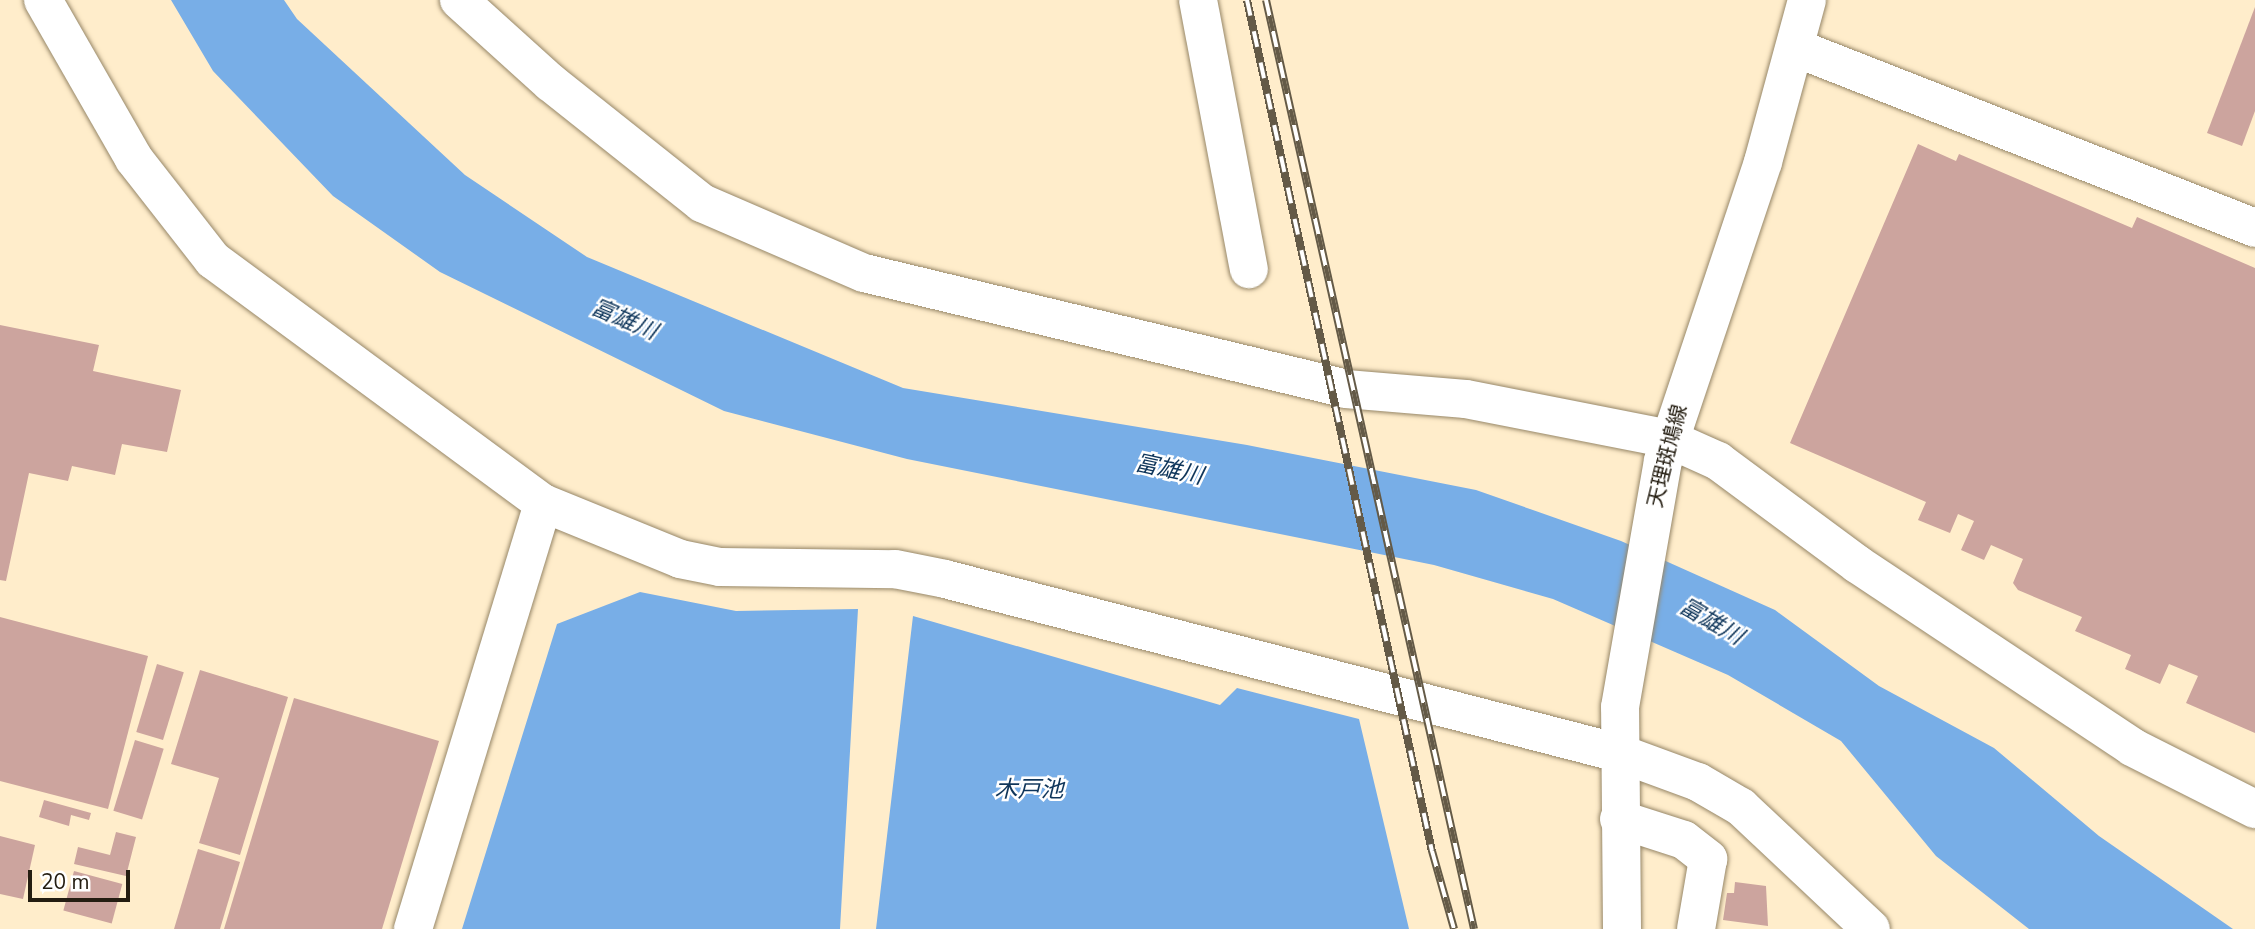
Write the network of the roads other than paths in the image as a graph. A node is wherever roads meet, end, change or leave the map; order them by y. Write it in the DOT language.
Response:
graph roads {
  1 [pos="43,0"];
  2 [pos="459,0"];
  3 [pos="1198,0"];
  4 [pos="1807,0"];
  5 [pos="1796,48"];
  6 [pos="2255,228"];
  7 [pos="1249,269"];
  8 [pos="1666,450"];
  9 [pos="543,503"];
  10 [pos="1619,753"];
  11 [pos="2255,809"];
  12 [pos="1619,819"];
  13 [pos="414,929"];
  14 [pos="1622,929"];
  15 [pos="1696,929"];
  16 [pos="1871,929"];
  1 -- 9 [label="street"];
  2 -- 8 [label="street"];
  3 -- 7 [label="street"];
  4 -- 5 [label="street, 天理斑鳩線"];
  5 -- 6 [label="street"];
  5 -- 8 [label="street, 天理斑鳩線"];
  8 -- 10 [label="street, 天理斑鳩線"];
  8 -- 11 [label="street"];
  9 -- 10 [label="street"];
  9 -- 13 [label="street"];
  10 -- 12 [label="street, 天理斑鳩線"];
  10 -- 16 [label="street"];
  12 -- 14 [label="street, 天理斑鳩線"];
  12 -- 15 [label="street"];
}
